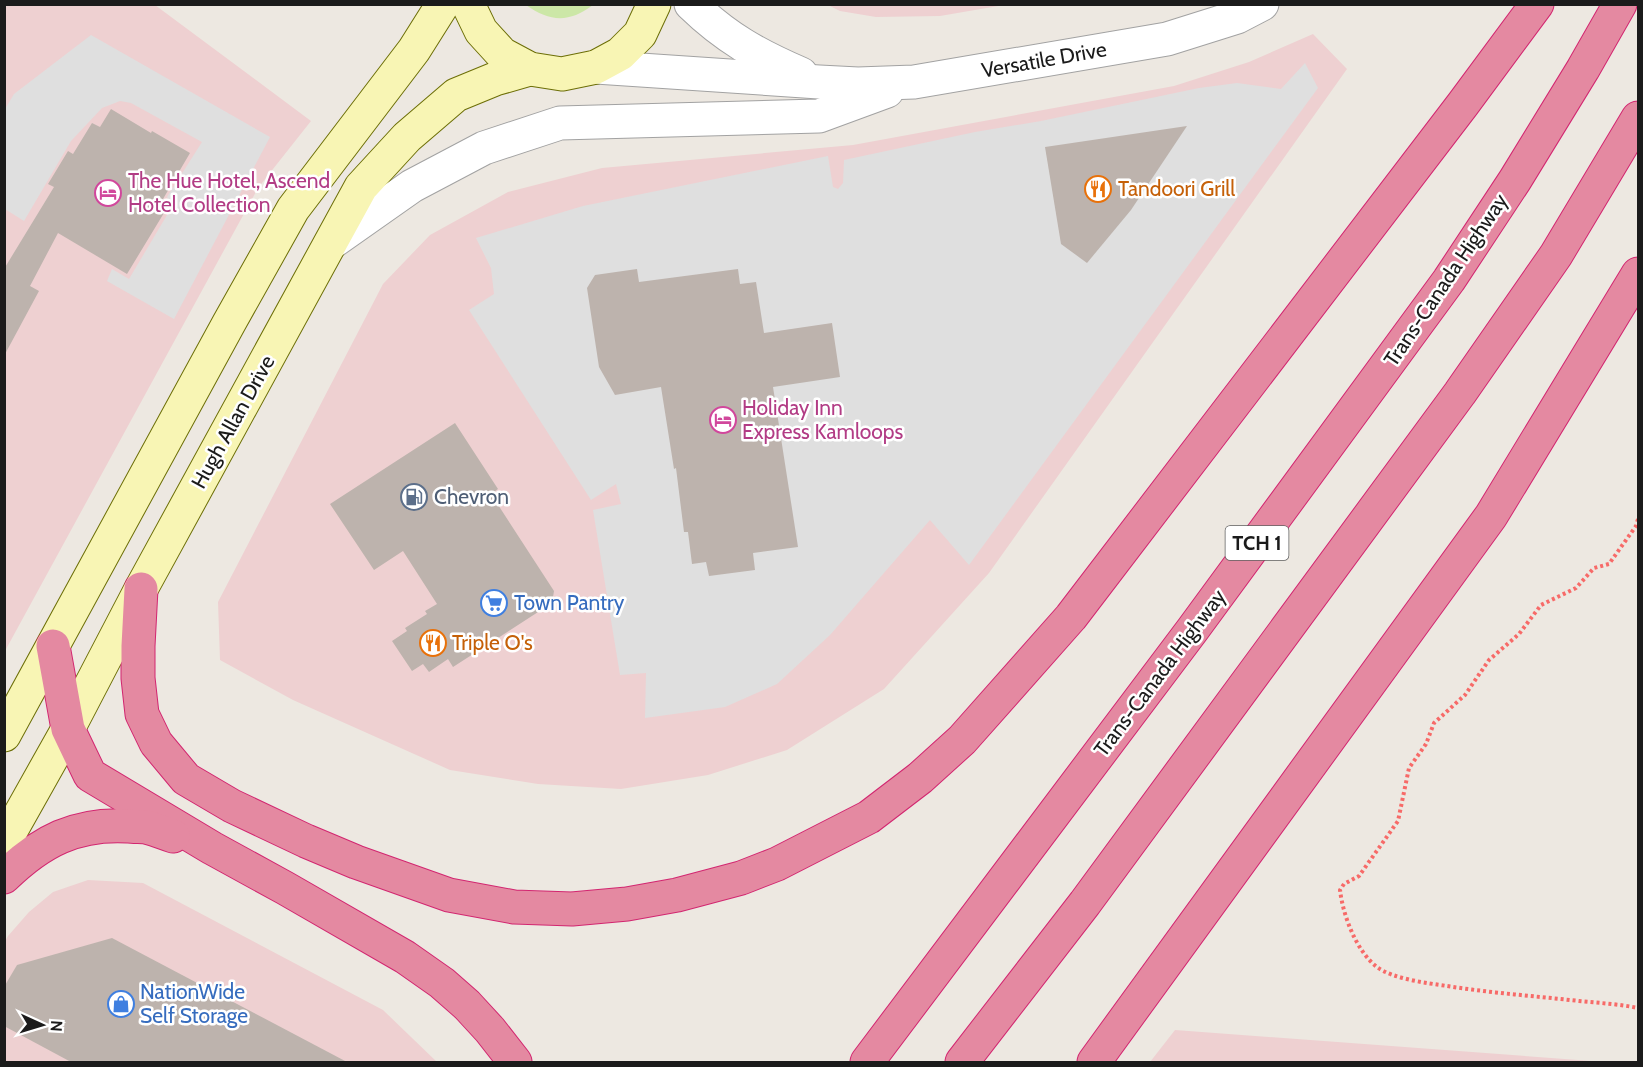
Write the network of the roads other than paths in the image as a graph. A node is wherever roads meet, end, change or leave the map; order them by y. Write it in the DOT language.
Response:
graph roads {
  1 [pos="443,4"];
  2 [pos="468,4"];
  3 [pos="654,4"];
  4 [pos="691,4"];
  5 [pos="1262,4"];
  6 [pos="1537,4"];
  7 [pos="1620,4"];
  8 [pos="596,67"];
  9 [pos="530,69"];
  10 [pos="819,82"];
  11 [pos="914,82"];
  12 [pos="1638,118"];
  13 [pos="331,243"];
  14 [pos="1638,274"];
  15 [pos="141,589"];
  16 [pos="53,646"];
  17 [pos="68,729"];
  18 [pos="4,735"];
  19 [pos="4,843"];
  20 [pos="212,848"];
  21 [pos="4,877"];
  22 [pos="515,1062"];
  23 [pos="867,1062"];
  24 [pos="962,1062"];
  25 [pos="1094,1062"];
  1 -- 16 [label="main road"];
  2 -- 9 [label="main road"];
  3 -- 8 [label="main road"];
  4 -- 10 [label="street, Versatile Drive"];
  5 -- 11 [label="street, Versatile Drive"];
  6 -- 15 [label="highway"];
  7 -- 23 [label="highway, Trans-Canada Highway / TCH 1"];
  8 -- 9 [label="main road"];
  8 -- 10 [label="street, Versatile Drive"];
  9 -- 13 [label="main road, Hugh Allan Drive"];
  10 -- 11 [label="street, Versatile Drive"];
  11 -- 13 [label="street"];
  12 -- 24 [label="highway"];
  13 -- 15 [label="main road, Hugh Allan Drive"];
  14 -- 25 [label="highway"];
  15 -- 17 [label="main road, Hugh Allan Drive"];
  16 -- 17 [label="highway"];
  16 -- 18 [label="main road"];
  17 -- 19 [label="main road, Hugh Allan Drive"];
  17 -- 20 [label="highway"];
  20 -- 21 [label="highway"];
  20 -- 22 [label="highway"];
}
